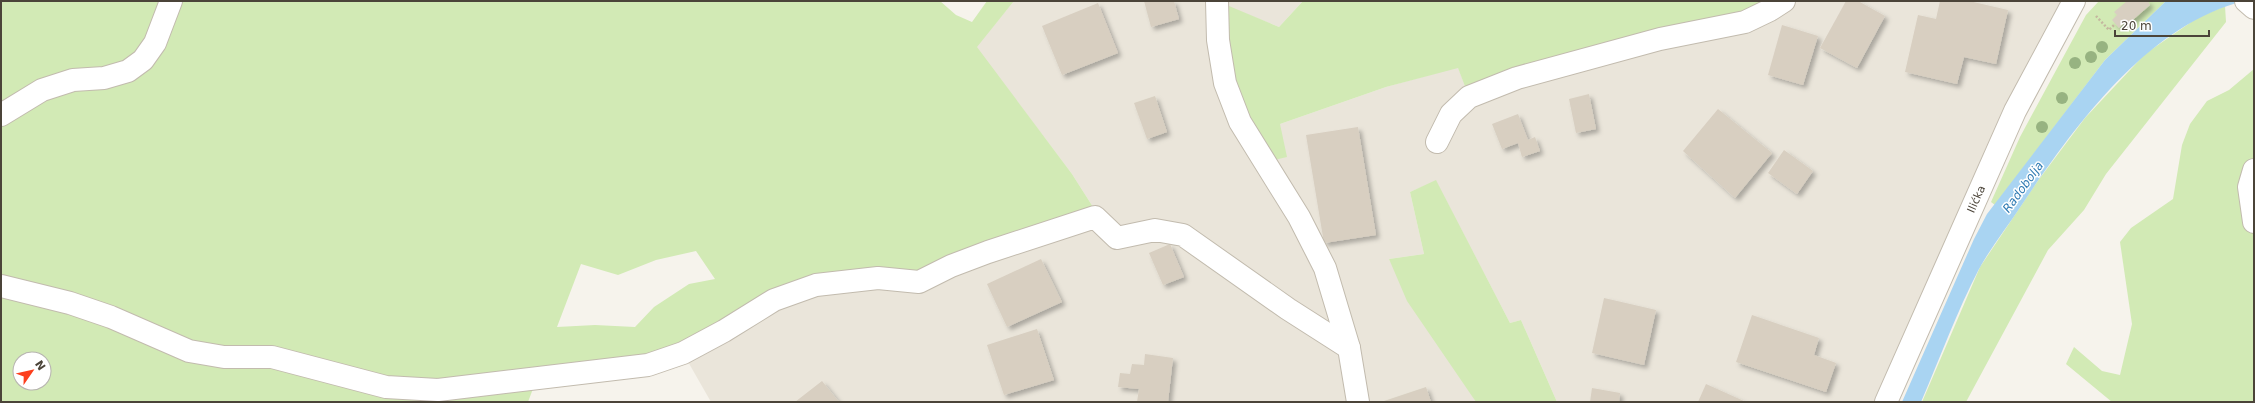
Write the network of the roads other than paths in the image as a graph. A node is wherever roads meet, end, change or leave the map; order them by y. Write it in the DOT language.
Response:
graph roads {
  1 [pos="171,1"];
  2 [pos="1217,1"];
  3 [pos="1784,1"];
  4 [pos="2074,1"];
  5 [pos="1,115"];
  6 [pos="1437,142"];
  7 [pos="2254,170"];
  8 [pos="2254,222"];
  9 [pos="1,286"];
  10 [pos="1350,348"];
  11 [pos="1358,402"];
  12 [pos="1886,402"];
  1 -- 5 [label="street"];
  2 -- 10 [label="street"];
  3 -- 6 [label="street"];
  4 -- 12 [label="street, Ilićka"];
  7 -- 8 [label="street"];
  9 -- 10 [label="street"];
  10 -- 11 [label="street"];
}
